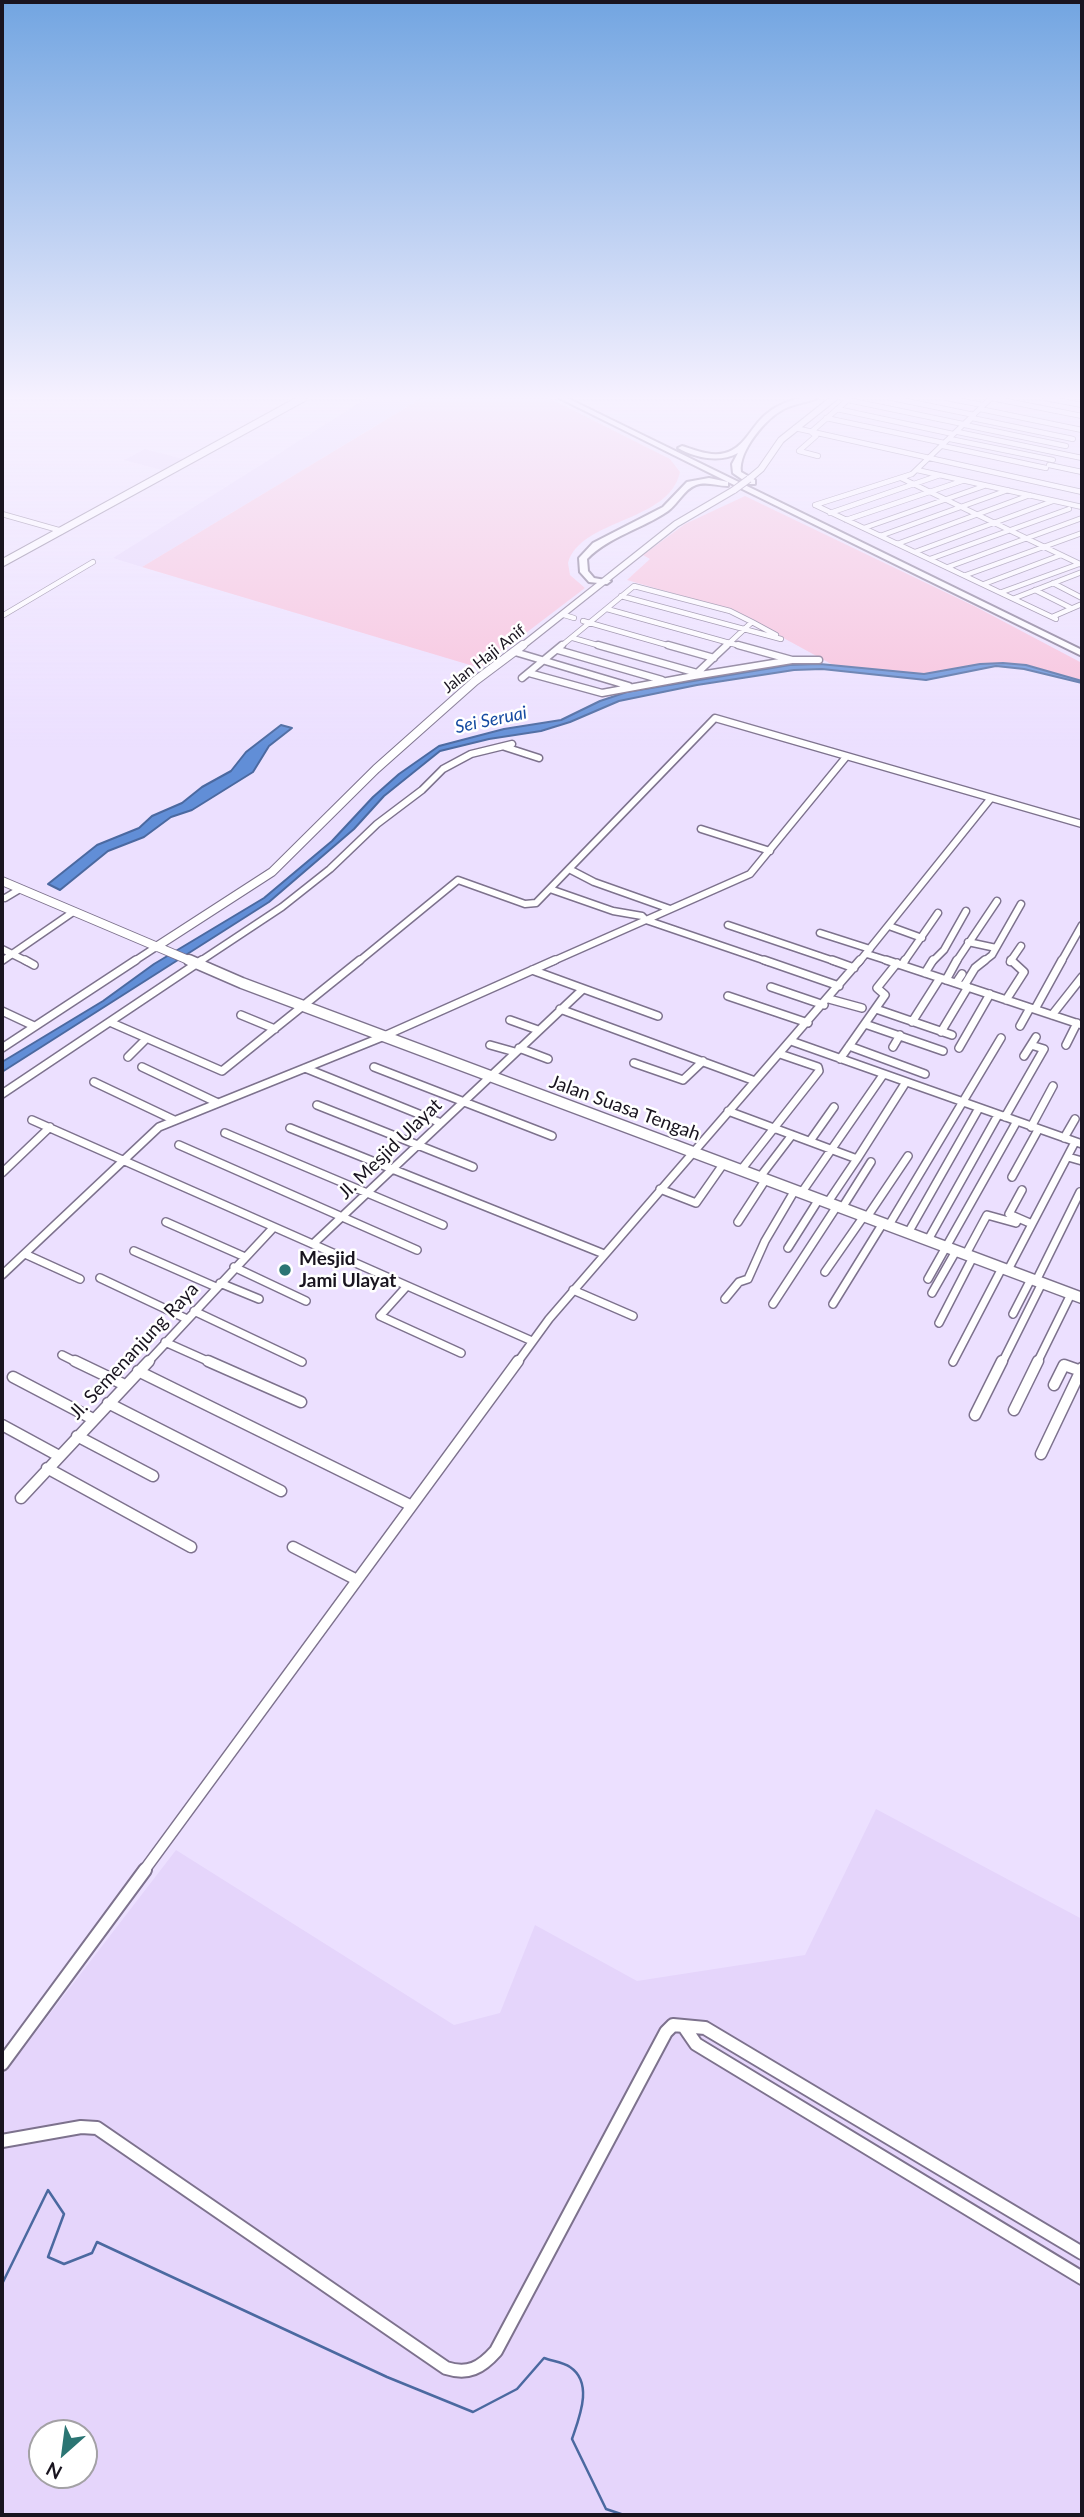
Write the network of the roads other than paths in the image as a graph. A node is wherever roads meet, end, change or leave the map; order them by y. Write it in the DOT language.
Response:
graph roads {
  1 [pos="10,515"];
  2 [pos="90,515"];
  3 [pos="648,515"];
  4 [pos="656,515"];
  5 [pos="691,515"];
  6 [pos="798,515"];
  7 [pos="802,515"];
  8 [pos="810,515"];
  9 [pos="814,515"];
  10 [pos="836,515"];
  11 [pos="860,515"];
  12 [pos="900,515"];
  13 [pos="938,515"];
  14 [pos="973,515"];
  15 [pos="980,515"];
  16 [pos="1012,515"];
  17 [pos="1051,515"];
  18 [pos="1082,516"];
  19 [pos="846,520"];
  20 [pos="993,522"];
  21 [pos="863,528"];
  22 [pos="831,530"];
  23 [pos="1010,530"];
  24 [pos="62,531"];
  25 [pos="1082,533"];
  26 [pos="880,536"];
  27 [pos="1027,539"];
  28 [pos="867,543"];
  29 [pos="897,544"];
  30 [pos="1044,547"];
  31 [pos="915,552"];
  32 [pos="1061,555"];
  33 [pos="1082,556"];
  34 [pos="930,559"];
  35 [pos="1072,560"];
  36 [pos="93,562"];
  37 [pos="2,564"];
  38 [pos="1081,565"];
  39 [pos="948,567"];
  40 [pos="1082,572"];
  41 [pos="966,575"];
  42 [pos="1071,577"];
  43 [pos="607,581"];
  44 [pos="1082,582"];
  45 [pos="1053,583"];
  46 [pos="984,584"];
  47 [pos="598,588"];
  48 [pos="1035,590"];
  49 [pos="1002,592"];
  50 [pos="621,596"];
  51 [pos="1015,598"];
  52 [pos="1082,598"];
  53 [pos="1082,604"];
  54 [pos="1071,608"];
  55 [pos="607,609"];
  56 [pos="564,615"];
  57 [pos="2,616"];
  58 [pos="574,618"];
  59 [pos="583,621"];
  60 [pos="752,622"];
  61 [pos="591,623"];
  62 [pos="744,631"];
  63 [pos="573,638"];
  64 [pos="730,643"];
  65 [pos="558,650"];
  66 [pos="1082,651"];
  67 [pos="515,652"];
  68 [pos="714,658"];
  69 [pos="792,660"];
  70 [pos="819,660"];
  71 [pos="545,661"];
  72 [pos="705,666"];
  73 [pos="724,672"];
  74 [pos="529,673"];
  75 [pos="696,675"];
  76 [pos="522,678"];
  77 [pos="664,681"];
  78 [pos="632,686"];
  79 [pos="512,744"];
  80 [pos="501,746"];
  81 [pos="846,757"];
  82 [pos="539,758"];
  83 [pos="991,798"];
  84 [pos="1082,824"];
  85 [pos="701,829"];
  86 [pos="770,851"];
  87 [pos="569,869"];
  88 [pos="2,881"];
  89 [pos="20,889"];
  90 [pos="550,889"];
  91 [pos="5,898"];
  92 [pos="997,901"];
  93 [pos="1021,904"];
  94 [pos="670,909"];
  95 [pos="965,911"];
  96 [pos="74,912"];
  97 [pos="938,913"];
  98 [pos="646,920"];
  99 [pos="728,925"];
  100 [pos="1082,925"];
  101 [pos="889,926"];
  102 [pos="954,929"];
  103 [pos="820,933"];
  104 [pos="691,936"];
  105 [pos="922,937"];
  106 [pos="971,938"];
  107 [pos="686,944"];
  108 [pos="1021,946"];
  109 [pos="156,947"];
  110 [pos="996,948"];
  111 [pos="2,949"];
  112 [pos="869,951"];
  113 [pos="12,954"];
  114 [pos="2,961"];
  115 [pos="899,964"];
  116 [pos="34,965"];
  117 [pos="197,965"];
  118 [pos="854,968"];
  119 [pos="532,970"];
  120 [pos="925,973"];
  121 [pos="962,974"];
  122 [pos="1082,977"];
  123 [pos="943,979"];
  124 [pos="839,986"];
  125 [pos="963,986"];
  126 [pos="771,987"];
  127 [pos="583,989"];
  128 [pos="990,995"];
  129 [pos="728,996"];
  130 [pos="1006,1000"];
  131 [pos="827,1002"];
  132 [pos="304,1007"];
  133 [pos="560,1009"];
  134 [pos="862,1009"];
  135 [pos="876,1009"];
  136 [pos="1032,1009"];
  137 [pos="2,1011"];
  138 [pos="241,1015"];
  139 [pos="1052,1015"];
  140 [pos="658,1016"];
  141 [pos="510,1020"];
  142 [pos="912,1022"];
  143 [pos="111,1023"];
  144 [pos="808,1023"];
  145 [pos="865,1024"];
  146 [pos="1081,1024"];
  147 [pos="34,1026"];
  148 [pos="1020,1026"];
  149 [pos="275,1029"];
  150 [pos="538,1030"];
  151 [pos="941,1032"];
  152 [pos="900,1035"];
  153 [pos="952,1035"];
  154 [pos="383,1037"];
  155 [pos="1036,1037"];
  156 [pos="1001,1038"];
  157 [pos="146,1039"];
  158 [pos="791,1041"];
  159 [pos="490,1045"];
  160 [pos="1031,1045"];
  161 [pos="1066,1045"];
  162 [pos="849,1046"];
  163 [pos="893,1047"];
  164 [pos="2,1048"];
  165 [pos="960,1048"];
  166 [pos="517,1050"];
  167 [pos="943,1051"];
  168 [pos="780,1054"];
  169 [pos="1024,1056"];
  170 [pos="128,1057"];
  171 [pos="548,1059"];
  172 [pos="840,1059"];
  173 [pos="703,1061"];
  174 [pos="634,1063"];
  175 [pos="142,1067"];
  176 [pos="374,1067"];
  177 [pos="307,1069"];
  178 [pos="925,1074"];
  179 [pos="883,1075"];
  180 [pos="489,1077"];
  181 [pos="755,1081"];
  182 [pos="906,1082"];
  183 [pos="94,1083"];
  184 [pos="1052,1086"];
  185 [pos="2,1094"];
  186 [pos="463,1101"];
  187 [pos="962,1102"];
  188 [pos="218,1103"];
  189 [pos="317,1105"];
  190 [pos="834,1107"];
  191 [pos="979,1108"];
  192 [pos="728,1111"];
  193 [pos="1001,1116"];
  194 [pos="32,1119"];
  195 [pos="174,1119"];
  196 [pos="1075,1119"];
  197 [pos="1017,1121"];
  198 [pos="440,1123"];
  199 [pos="50,1127"];
  200 [pos="290,1128"];
  201 [pos="1035,1128"];
  202 [pos="774,1130"];
  203 [pos="225,1133"];
  204 [pos="792,1135"];
  205 [pos="552,1136"];
  206 [pos="1064,1138"];
  207 [pos="810,1141"];
  208 [pos="1079,1143"];
  209 [pos="179,1145"];
  210 [pos="417,1146"];
  211 [pos="831,1149"];
  212 [pos="694,1152"];
  213 [pos="908,1156"];
  214 [pos="1068,1157"];
  215 [pos="124,1159"];
  216 [pos="857,1159"];
  217 [pos="1082,1161"];
  218 [pos="871,1162"];
  219 [pos="724,1163"];
  220 [pos="473,1167"];
  221 [pos="392,1169"];
  222 [pos="741,1170"];
  223 [pos="2,1172"];
  224 [pos="1012,1177"];
  225 [pos="763,1178"];
  226 [pos="663,1190"];
  227 [pos="1022,1190"];
  228 [pos="798,1191"];
  229 [pos="1080,1192"];
  230 [pos="368,1194"];
  231 [pos="831,1204"];
  232 [pos="341,1217"];
  233 [pos="866,1217"];
  234 [pos="1018,1219"];
  235 [pos="166,1222"];
  236 [pos="738,1222"];
  237 [pos="886,1224"];
  238 [pos="1032,1224"];
  239 [pos="443,1225"];
  240 [pos="273,1227"];
  241 [pos="908,1233"];
  242 [pos="928,1240"];
  243 [pos="313,1244"];
  244 [pos="788,1248"];
  245 [pos="417,1250"];
  246 [pos="134,1251"];
  247 [pos="960,1252"];
  248 [pos="25,1254"];
  249 [pos="604,1254"];
  250 [pos="245,1257"];
  251 [pos="234,1267"];
  252 [pos="1005,1269"];
  253 [pos="4,1270"];
  254 [pos="825,1272"];
  255 [pos="100,1278"];
  256 [pos="80,1279"];
  257 [pos="928,1279"];
  258 [pos="1036,1281"];
  259 [pos="218,1285"];
  260 [pos="407,1286"];
  261 [pos="573,1290"];
  262 [pos="932,1293"];
  263 [pos="1079,1295"];
  264 [pos="259,1299"];
  265 [pos="725,1299"];
  266 [pos="306,1301"];
  267 [pos="773,1304"];
  268 [pos="832,1304"];
  269 [pos="194,1311"];
  270 [pos="1013,1314"];
  271 [pos="633,1317"];
  272 [pos="187,1319"];
  273 [pos="939,1323"];
  274 [pos="532,1341"];
  275 [pos="165,1342"];
  276 [pos="461,1353"];
  277 [pos="62,1355"];
  278 [pos="302,1362"];
  279 [pos="953,1362"];
  280 [pos="1082,1370"];
  281 [pos="138,1371"];
  282 [pos="13,1377"];
  283 [pos="125,1385"];
  284 [pos="1054,1385"];
  285 [pos="301,1402"];
  286 [pos="108,1403"];
  287 [pos="1014,1410"];
  288 [pos="975,1415"];
  289 [pos="93,1419"];
  290 [pos="2,1425"];
  291 [pos="77,1436"];
  292 [pos="1041,1454"];
  293 [pos="59,1456"];
  294 [pos="47,1468"];
  295 [pos="153,1476"];
  296 [pos="281,1492"];
  297 [pos="21,1498"];
  298 [pos="410,1506"];
  299 [pos="191,1547"];
  300 [pos="293,1548"];
  301 [pos="357,1580"];
  302 [pos="685,2028"];
  303 [pos="2,2064"];
  304 [pos="2,2141"];
  305 [pos="1082,2253"];
  306 [pos="1082,2278"];
  1 -- 24 [label="street"];
  2 -- 24 [label="main road"];
  3 -- 47 [label="highway"];
  4 -- 43 [label="highway"];
  5 -- 43 [label="main road, Jalan Haji Anif, bridge"];
  6 -- 22 [label="highway"];
  7 -- 22 [label="highway"];
  8 -- 28 [label="highway"];
  9 -- 28 [label="highway"];
  10 -- 19 [label="street"];
  11 -- 19 [label="street"];
  12 -- 21 [label="street"];
  13 -- 26 [label="street"];
  14 -- 29 [label="street"];
  15 -- 20 [label="street"];
  16 -- 20 [label="street"];
  17 -- 23 [label="street"];
  18 -- 27 [label="street"];
  19 -- 21 [label="street"];
  20 -- 23 [label="street"];
  20 -- 31 [label="street"];
  21 -- 26 [label="street"];
  22 -- 66 [label="highway"];
  23 -- 27 [label="street"];
  23 -- 34 [label="street"];
  24 -- 37 [label="main road"];
  25 -- 30 [label="street"];
  26 -- 29 [label="street"];
  27 -- 30 [label="street"];
  27 -- 39 [label="street"];
  28 -- 66 [label="highway"];
  29 -- 31 [label="street"];
  30 -- 32 [label="street"];
  30 -- 41 [label="street"];
  31 -- 34 [label="street"];
  32 -- 35 [label="street"];
  32 -- 46 [label="street"];
  33 -- 35 [label="street"];
  34 -- 39 [label="street"];
  35 -- 38 [label="street"];
  36 -- 57 [label="street"];
  38 -- 49 [label="street"];
  39 -- 41 [label="street"];
  40 -- 42 [label="street"];
  41 -- 46 [label="street"];
  42 -- 44 [label="street"];
  42 -- 45 [label="street"];
  43 -- 47 [label="main road, Jalan Haji Anif"];
  45 -- 48 [label="street"];
  45 -- 52 [label="street"];
  46 -- 49 [label="street"];
  47 -- 56 [label="main road, Jalan Haji Anif"];
  48 -- 51 [label="street"];
  48 -- 54 [label="street"];
  49 -- 51 [label="street"];
  50 -- 55 [label="street"];
  50 -- 60 [label="street"];
  50 -- 62 [label="street"];
  51 -- 54 [label="street"];
  53 -- 54 [label="street"];
  55 -- 61 [label="street"];
  55 -- 64 [label="street"];
  56 -- 58 [label="street"];
  56 -- 67 [label="main road, Jalan Haji Anif"];
  59 -- 61 [label="street"];
  60 -- 62 [label="street"];
  60 -- 62 [label="street"];
  61 -- 63 [label="street"];
  61 -- 68 [label="street"];
  62 -- 64 [label="street"];
  63 -- 65 [label="street"];
  63 -- 75 [label="street"];
  64 -- 68 [label="street"];
  64 -- 69 [label="street"];
  65 -- 71 [label="street"];
  65 -- 77 [label="street"];
  67 -- 71 [label="street"];
  67 -- 109 [label="main road, Jalan Haji Anif"];
  68 -- 72 [label="street"];
  69 -- 70 [label="street"];
  69 -- 73 [label="street"];
  71 -- 74 [label="street"];
  71 -- 78 [label="street"];
  72 -- 73 [label="street"];
  72 -- 75 [label="street"];
  73 -- 75 [label="street"];
  74 -- 76 [label="street"];
  74 -- 78 [label="street"];
  75 -- 77 [label="street"];
  77 -- 78 [label="street"];
  79 -- 80 [label="street"];
  80 -- 82 [label="street"];
  80 -- 117 [label="street"];
  81 -- 83 [label="street"];
  81 -- 86 [label="street"];
  81 -- 87 [label="street"];
  83 -- 84 [label="street"];
  83 -- 101 [label="street"];
  85 -- 86 [label="street"];
  86 -- 94 [label="street"];
  87 -- 90 [label="street"];
  87 -- 94 [label="street"];
  88 -- 89 [label="main road, Jalan Suasa Tengah"];
  89 -- 91 [label="street"];
  89 -- 96 [label="main road, Jalan Suasa Tengah"];
  90 -- 98 [label="street"];
  90 -- 132 [label="street"];
  92 -- 106 [label="street"];
  93 -- 110 [label="street"];
  94 -- 98 [label="street"];
  95 -- 102 [label="street"];
  96 -- 109 [label="main road, Jalan Suasa Tengah"];
  96 -- 113 [label="street"];
  97 -- 105 [label="street"];
  98 -- 104 [label="street"];
  98 -- 119 [label="street"];
  99 -- 118 [label="street"];
  100 -- 136 [label="street"];
  101 -- 105 [label="street"];
  101 -- 112 [label="street"];
  102 -- 106 [label="street"];
  102 -- 120 [label="street"];
  103 -- 112 [label="street"];
  104 -- 107 [label="street"];
  104 -- 124 [label="street"];
  105 -- 115 [label="street"];
  106 -- 110 [label="street"];
  106 -- 123 [label="street"];
  108 -- 130 [label="street"];
  109 -- 117 [label="main road, Jalan Suasa Tengah"];
  109 -- 147 [label="street"];
  110 -- 125 [label="street"];
  111 -- 113 [label="street"];
  112 -- 115 [label="street"];
  112 -- 118 [label="street"];
  113 -- 114 [label="street"];
  113 -- 116 [label="street"];
  115 -- 120 [label="street"];
  115 -- 135 [label="street"];
  117 -- 132 [label="main road, Jalan Suasa Tengah"];
  117 -- 143 [label="street"];
  118 -- 124 [label="street"];
  119 -- 127 [label="street"];
  119 -- 154 [label="street"];
  120 -- 123 [label="street"];
  121 -- 125 [label="street"];
  122 -- 139 [label="street"];
  123 -- 125 [label="street"];
  123 -- 142 [label="street"];
  124 -- 131 [label="street"];
  125 -- 128 [label="street"];
  125 -- 151 [label="street"];
  126 -- 131 [label="street"];
  127 -- 133 [label="street, Jl. Mesjid Ulayat"];
  127 -- 140 [label="street"];
  128 -- 130 [label="street"];
  128 -- 165 [label="street"];
  129 -- 144 [label="street"];
  130 -- 136 [label="street"];
  131 -- 134 [label="street"];
  131 -- 144 [label="street"];
  132 -- 149 [label="street"];
  132 -- 154 [label="main road, Jalan Suasa Tengah"];
  133 -- 150 [label="street, Jl. Mesjid Ulayat"];
  133 -- 173 [label="street"];
  135 -- 142 [label="street"];
  135 -- 145 [label="street"];
  136 -- 139 [label="street"];
  136 -- 148 [label="street"];
  137 -- 147 [label="street"];
  138 -- 149 [label="street"];
  139 -- 146 [label="street"];
  141 -- 150 [label="street"];
  142 -- 151 [label="street"];
  143 -- 157 [label="street"];
  143 -- 185 [label="street"];
  144 -- 158 [label="street"];
  145 -- 152 [label="street"];
  145 -- 162 [label="street"];
  146 -- 161 [label="street"];
  147 -- 164 [label="street"];
  149 -- 157 [label="street"];
  150 -- 166 [label="street, Jl. Mesjid Ulayat"];
  151 -- 153 [label="street"];
  152 -- 163 [label="street"];
  152 -- 167 [label="street"];
  154 -- 177 [label="street"];
  154 -- 180 [label="main road, Jalan Suasa Tengah"];
  155 -- 160 [label="street"];
  156 -- 187 [label="street"];
  157 -- 170 [label="street"];
  158 -- 168 [label="street"];
  158 -- 172 [label="street"];
  159 -- 166 [label="street"];
  160 -- 169 [label="street"];
  160 -- 193 [label="street"];
  162 -- 172 [label="street"];
  162 -- 178 [label="street"];
  166 -- 171 [label="street"];
  166 -- 180 [label="street, Jl. Mesjid Ulayat"];
  168 -- 181 [label="street"];
  168 -- 202 [label="street"];
  172 -- 179 [label="street"];
  173 -- 174 [label="street"];
  173 -- 181 [label="street"];
  175 -- 188 [label="street"];
  176 -- 186 [label="street"];
  177 -- 188 [label="street"];
  177 -- 198 [label="street"];
  179 -- 182 [label="street"];
  179 -- 211 [label="street"];
  180 -- 186 [label="street, Jl. Mesjid Ulayat"];
  180 -- 212 [label="main road, Jalan Suasa Tengah"];
  181 -- 192 [label="street"];
  182 -- 187 [label="street"];
  182 -- 216 [label="street"];
  183 -- 195 [label="street"];
  184 -- 201 [label="street"];
  186 -- 198 [label="street, Jl. Mesjid Ulayat"];
  186 -- 205 [label="street"];
  187 -- 191 [label="street"];
  187 -- 237 [label="street"];
  188 -- 195 [label="street"];
  189 -- 210 [label="street"];
  190 -- 207 [label="street"];
  191 -- 193 [label="street"];
  191 -- 241 [label="street"];
  192 -- 202 [label="street"];
  192 -- 212 [label="street"];
  193 -- 197 [label="street"];
  193 -- 242 [label="street"];
  194 -- 199 [label="street"];
  195 -- 215 [label="street"];
  196 -- 206 [label="street"];
  197 -- 201 [label="street"];
  197 -- 247 [label="street"];
  198 -- 210 [label="street, Jl. Mesjid Ulayat"];
  199 -- 215 [label="street"];
  199 -- 223 [label="street"];
  200 -- 221 [label="street"];
  201 -- 206 [label="street"];
  201 -- 224 [label="street"];
  202 -- 204 [label="street"];
  202 -- 222 [label="street"];
  203 -- 230 [label="street"];
  204 -- 207 [label="street"];
  204 -- 225 [label="street"];
  206 -- 208 [label="street"];
  207 -- 211 [label="street"];
  208 -- 214 [label="street"];
  209 -- 232 [label="street"];
  210 -- 220 [label="street"];
  210 -- 221 [label="street, Jl. Mesjid Ulayat"];
  211 -- 216 [label="street"];
  211 -- 228 [label="street"];
  212 -- 219 [label="main road, Jalan Suasa Tengah"];
  212 -- 226 [label="street"];
  213 -- 233 [label="street"];
  214 -- 217 [label="street"];
  214 -- 238 [label="street"];
  215 -- 240 [label="street"];
  215 -- 248 [label="street"];
  216 -- 231 [label="street"];
  218 -- 231 [label="street"];
  219 -- 222 [label="main road, Jalan Suasa Tengah"];
  219 -- 226 [label="street"];
  221 -- 230 [label="street, Jl. Mesjid Ulayat"];
  221 -- 249 [label="street"];
  222 -- 225 [label="main road, Jalan Suasa Tengah"];
  225 -- 228 [label="main road, Jalan Suasa Tengah"];
  225 -- 236 [label="street"];
  226 -- 249 [label="street"];
  227 -- 234 [label="street"];
  228 -- 231 [label="main road, Jalan Suasa Tengah"];
  228 -- 265 [label="street"];
  229 -- 258 [label="street"];
  230 -- 232 [label="street, Jl. Mesjid Ulayat"];
  230 -- 239 [label="street"];
  231 -- 233 [label="main road, Jalan Suasa Tengah"];
  231 -- 244 [label="street"];
  231 -- 267 [label="street"];
  232 -- 243 [label="street, Jl. Mesjid Ulayat"];
  232 -- 245 [label="street"];
  233 -- 237 [label="main road, Jalan Suasa Tengah"];
  233 -- 254 [label="street"];
  234 -- 238 [label="street"];
  234 -- 247 [label="street"];
  235 -- 250 [label="street"];
  237 -- 241 [label="main road, Jalan Suasa Tengah"];
  237 -- 268 [label="street"];
  238 -- 252 [label="street"];
  240 -- 243 [label="street"];
  240 -- 250 [label="street, Jl. Semenanjung Raya"];
  241 -- 242 [label="main road, Jalan Suasa Tengah"];
  242 -- 247 [label="main road, Jalan Suasa Tengah"];
  243 -- 260 [label="street"];
  246 -- 259 [label="street"];
  247 -- 252 [label="main road, Jalan Suasa Tengah"];
  247 -- 257 [label="street"];
  247 -- 262 [label="street"];
  247 -- 273 [label="street"];
  248 -- 253 [label="street"];
  248 -- 256 [label="street"];
  249 -- 261 [label="street"];
  250 -- 251 [label="street, Jl. Semenanjung Raya"];
  251 -- 259 [label="street, Jl. Semenanjung Raya"];
  251 -- 266 [label="street"];
  252 -- 258 [label="main road, Jalan Suasa Tengah"];
  252 -- 279 [label="street"];
  255 -- 272 [label="street"];
  258 -- 263 [label="main road, Jalan Suasa Tengah"];
  258 -- 270 [label="street"];
  258 -- 288 [label="street"];
  259 -- 264 [label="street"];
  259 -- 269 [label="street, Jl. Semenanjung Raya"];
  260 -- 274 [label="street"];
  260 -- 276 [label="street"];
  261 -- 271 [label="street"];
  261 -- 274 [label="street"];
  263 -- 287 [label="street"];
  269 -- 272 [label="street, Jl. Semenanjung Raya"];
  269 -- 278 [label="street"];
  272 -- 275 [label="street, Jl. Semenanjung Raya"];
  274 -- 298 [label="street"];
  275 -- 281 [label="street, Jl. Semenanjung Raya"];
  275 -- 285 [label="street"];
  277 -- 283 [label="street"];
  280 -- 284 [label="street"];
  280 -- 292 [label="street"];
  281 -- 283 [label="street, Jl. Semenanjung Raya"];
  281 -- 298 [label="street"];
  282 -- 289 [label="street"];
  283 -- 286 [label="street, Jl. Semenanjung Raya"];
  286 -- 289 [label="street, Jl. Semenanjung Raya"];
  286 -- 296 [label="street"];
  289 -- 291 [label="street, Jl. Semenanjung Raya"];
  290 -- 293 [label="street"];
  291 -- 293 [label="street, Jl. Semenanjung Raya"];
  291 -- 295 [label="street"];
  293 -- 294 [label="street, Jl. Semenanjung Raya"];
  294 -- 297 [label="street, Jl. Semenanjung Raya"];
  294 -- 299 [label="street"];
  298 -- 301 [label="street"];
  300 -- 301 [label="street"];
  301 -- 303 [label="street"];
  302 -- 304 [label="street"];
  302 -- 305 [label="street"];
  302 -- 306 [label="street"];
}
